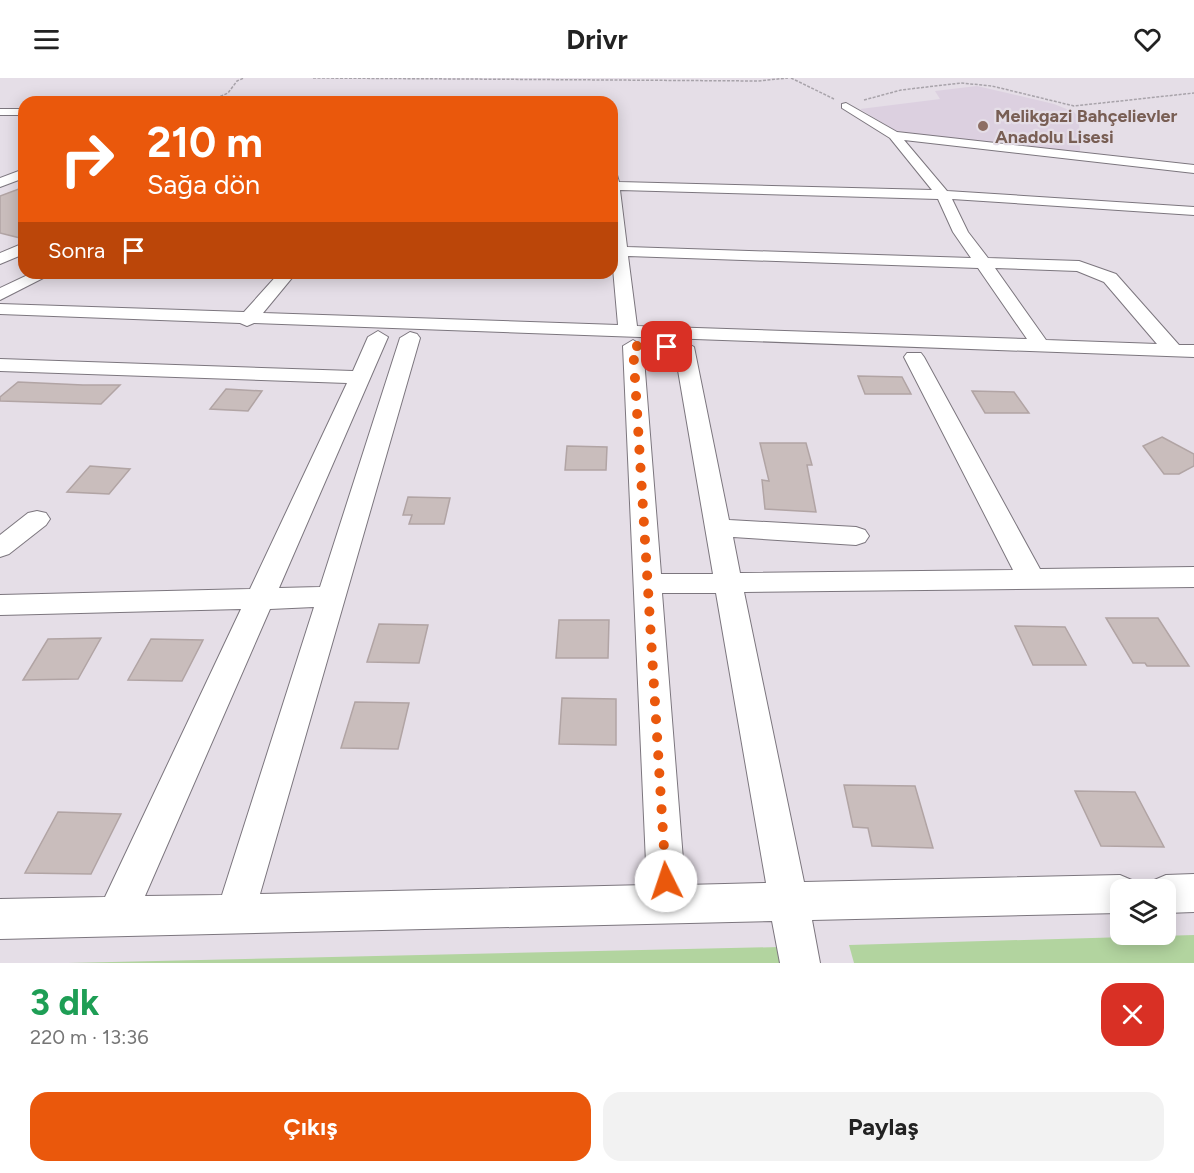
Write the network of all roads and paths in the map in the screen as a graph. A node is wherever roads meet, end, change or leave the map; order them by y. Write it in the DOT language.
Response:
graph roads {
  1 [pos="244,78"];
  2 [pos="313,78"];
  3 [pos="788,78"];
  4 [pos="791,78"];
  5 [pos="1194,93"];
  6 [pos="221,96"];
  7 [pos="847,106"];
  8 [pos="0,112"];
  9 [pos="18,112"];
  10 [pos="18,114"];
  11 [pos="0,119"];
  12 [pos="894,135"];
  13 [pos="1194,168"];
  14 [pos="18,174"];
  15 [pos="618,182"];
  16 [pos="0,183"];
  17 [pos="944,195"];
  18 [pos="1194,211"];
  19 [pos="18,251"];
  20 [pos="618,251"];
  21 [pos="0,259"];
  22 [pos="982,262"];
  23 [pos="618,264"];
  24 [pos="33,279"];
  25 [pos="283,279"];
  26 [pos="0,295"];
  27 [pos="0,309"];
  28 [pos="247,320"];
  29 [pos="0,324"];
  30 [pos="378,337"];
  31 [pos="410,338"];
  32 [pos="630,339"];
  33 [pos="1041,346"];
  34 [pos="684,347"];
  35 [pos="1174,351"];
  36 [pos="1194,351"];
  37 [pos="914,357"];
  38 [pos="0,365"];
  39 [pos="1194,366"];
  40 [pos="360,377"];
  41 [pos="37,519"];
  42 [pos="717,528"];
  43 [pos="856,536"];
  44 [pos="0,549"];
  45 [pos="1194,578"];
  46 [pos="1031,579"];
  47 [pos="728,583"];
  48 [pos="648,584"];
  49 [pos="332,597"];
  50 [pos="260,599"];
  51 [pos="0,605"];
  52 [pos="1194,893"];
  53 [pos="1110,894"];
  54 [pos="1176,894"];
  55 [pos="787,902"];
  56 [pos="667,904"];
  57 [pos="236,914"];
  58 [pos="117,916"];
  59 [pos="0,919"];
  60 [pos="800,963"];
  1 -- 6 [label="path"];
  2 -- 3 [label="path"];
  4 -- 7 [label="path"];
  5 -- 7 [label="path"];
  7 -- 12 [label="street"];
  8 -- 9 [label="street"];
  10 -- 11 [label="street"];
  12 -- 13 [label="street"];
  12 -- 17 [label="street"];
  14 -- 16 [label="street"];
  15 -- 17 [label="street"];
  17 -- 18 [label="street"];
  17 -- 22 [label="street"];
  19 -- 21 [label="street"];
  20 -- 22 [label="street"];
  22 -- 33 [label="street"];
  22 -- 35 [label="street"];
  23 -- 32 [label="street"];
  24 -- 26 [label="street"];
  25 -- 28 [label="street"];
  27 -- 28 [label="street"];
  28 -- 32 [label="street"];
  29 -- 30 [label="street"];
  30 -- 31 [label="street"];
  30 -- 40 [label="street"];
  31 -- 32 [label="street"];
  31 -- 49 [label="street"];
  32 -- 33 [label="street"];
  32 -- 34 [label="street"];
  32 -- 48 [label="street"];
  33 -- 35 [label="street"];
  34 -- 37 [label="street"];
  34 -- 42 [label="street"];
  35 -- 36 [label="street"];
  37 -- 39 [label="street"];
  37 -- 46 [label="street"];
  38 -- 40 [label="street"];
  40 -- 50 [label="street"];
  41 -- 44 [label="street"];
  42 -- 43 [label="street"];
  42 -- 47 [label="street"];
  45 -- 46 [label="street"];
  46 -- 47 [label="street"];
  47 -- 48 [label="street"];
  47 -- 55 [label="street"];
  48 -- 56 [label="street"];
  49 -- 50 [label="street"];
  49 -- 57 [label="street"];
  50 -- 51 [label="street"];
  50 -- 58 [label="street"];
  52 -- 54 [label="street"];
  53 -- 55 [label="street"];
  55 -- 56 [label="street"];
  55 -- 60 [label="street"];
  56 -- 57 [label="street"];
  57 -- 58 [label="street"];
  58 -- 59 [label="street"];
}
